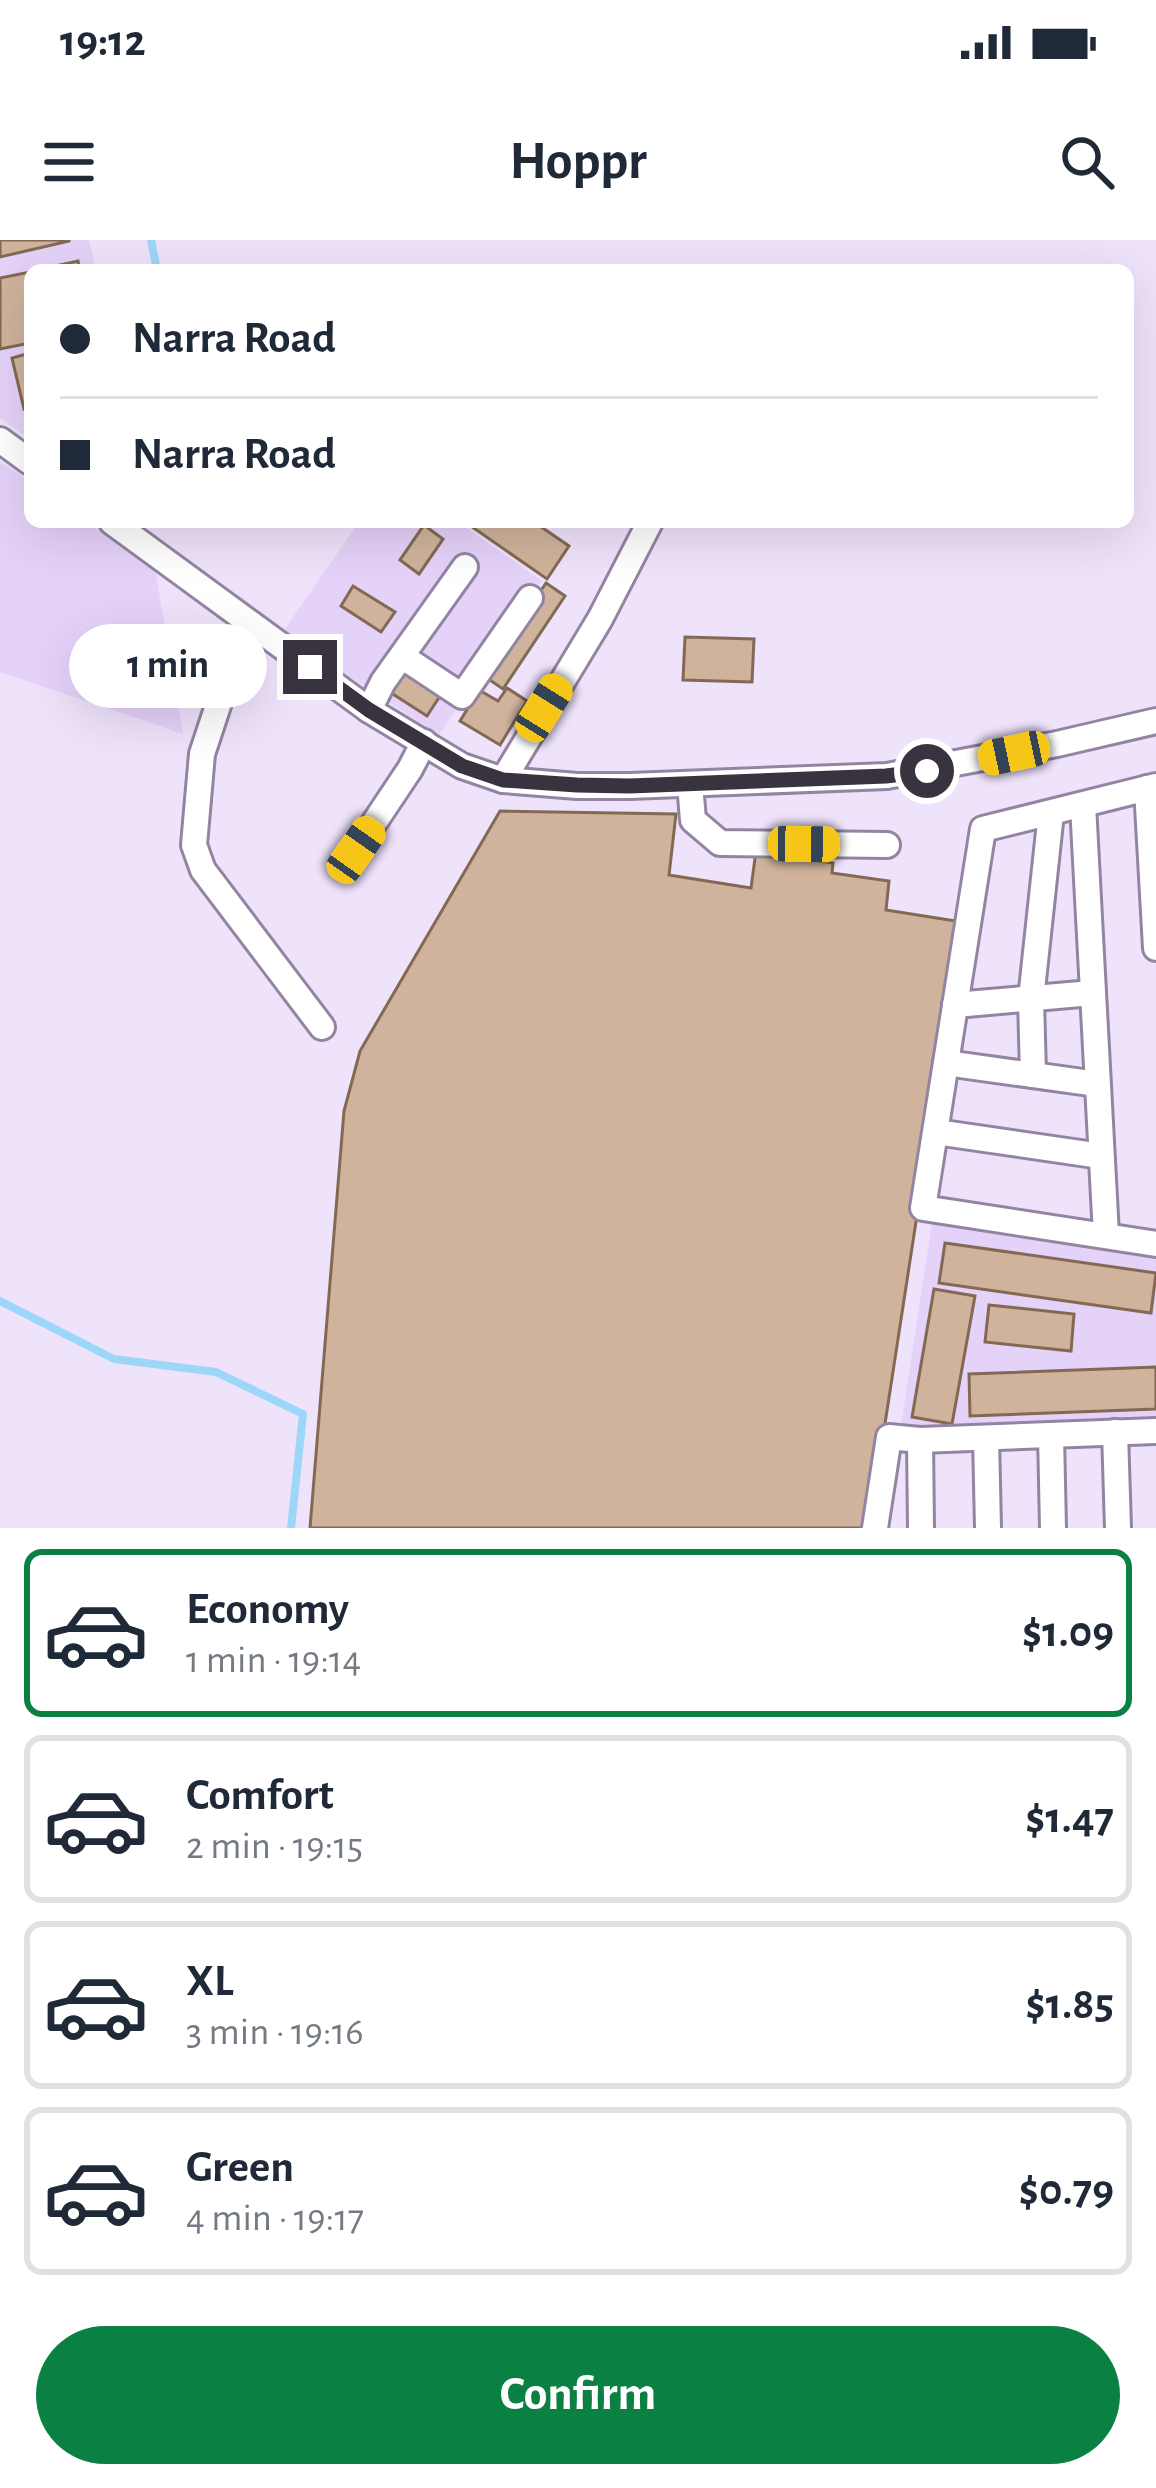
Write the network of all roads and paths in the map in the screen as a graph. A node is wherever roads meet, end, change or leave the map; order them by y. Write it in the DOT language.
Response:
graph roads {
  1 [pos="120,528"];
  2 [pos="647,528"];
  3 [pos="465,567"];
  4 [pos="530,598"];
  5 [pos="251,624"];
  6 [pos="403,657"];
  7 [pos="369,710"];
  8 [pos="1156,721"];
  9 [pos="424,742"];
  10 [pos="503,780"];
  11 [pos="690,784"];
  12 [pos="1152,787"];
  13 [pos="1083,805"];
  14 [pos="1051,813"];
  15 [pos="887,845"];
  16 [pos="356,850"];
  17 [pos="1156,949"];
  18 [pos="1092,993"];
  19 [pos="1031,999"];
  20 [pos="956,1005"];
  21 [pos="322,1027"];
  22 [pos="946,1064"];
  23 [pos="1033,1075"];
  24 [pos="1097,1084"];
  25 [pos="936,1132"];
  26 [pos="1101,1156"];
  27 [pos="1106,1235"];
  28 [pos="1156,1244"];
  29 [pos="1156,1430"];
  30 [pos="1115,1432"];
  31 [pos="1051,1435"];
  32 [pos="986,1438"];
  33 [pos="920,1440"];
  34 [pos="875,1528"];
  35 [pos="921,1528"];
  36 [pos="988,1528"];
  37 [pos="1053,1528"];
  38 [pos="1118,1528"];
  1 -- 5 [label="street"];
  2 -- 10 [label="street"];
  3 -- 6 [label="street"];
  4 -- 6 [label="street"];
  5 -- 7 [label="street"];
  5 -- 21 [label="street"];
  6 -- 7 [label="street"];
  7 -- 9 [label="street"];
  8 -- 11 [label="street"];
  9 -- 10 [label="street"];
  9 -- 16 [label="street"];
  10 -- 11 [label="street"];
  11 -- 15 [label="street"];
  12 -- 13 [label="street"];
  12 -- 17 [label="street"];
  13 -- 14 [label="street"];
  13 -- 18 [label="street"];
  14 -- 19 [label="street"];
  14 -- 20 [label="street"];
  18 -- 19 [label="street"];
  18 -- 24 [label="street"];
  19 -- 20 [label="street"];
  19 -- 23 [label="street"];
  20 -- 22 [label="street"];
  22 -- 23 [label="street"];
  22 -- 25 [label="street"];
  23 -- 24 [label="street"];
  24 -- 26 [label="street"];
  25 -- 26 [label="street"];
  25 -- 27 [label="street"];
  26 -- 27 [label="street"];
  27 -- 28 [label="street"];
  29 -- 30 [label="street"];
  30 -- 31 [label="street"];
  30 -- 38 [label="street"];
  31 -- 32 [label="street"];
  31 -- 37 [label="street"];
  32 -- 33 [label="street"];
  32 -- 36 [label="street"];
  33 -- 34 [label="street"];
  33 -- 35 [label="street"];
}
